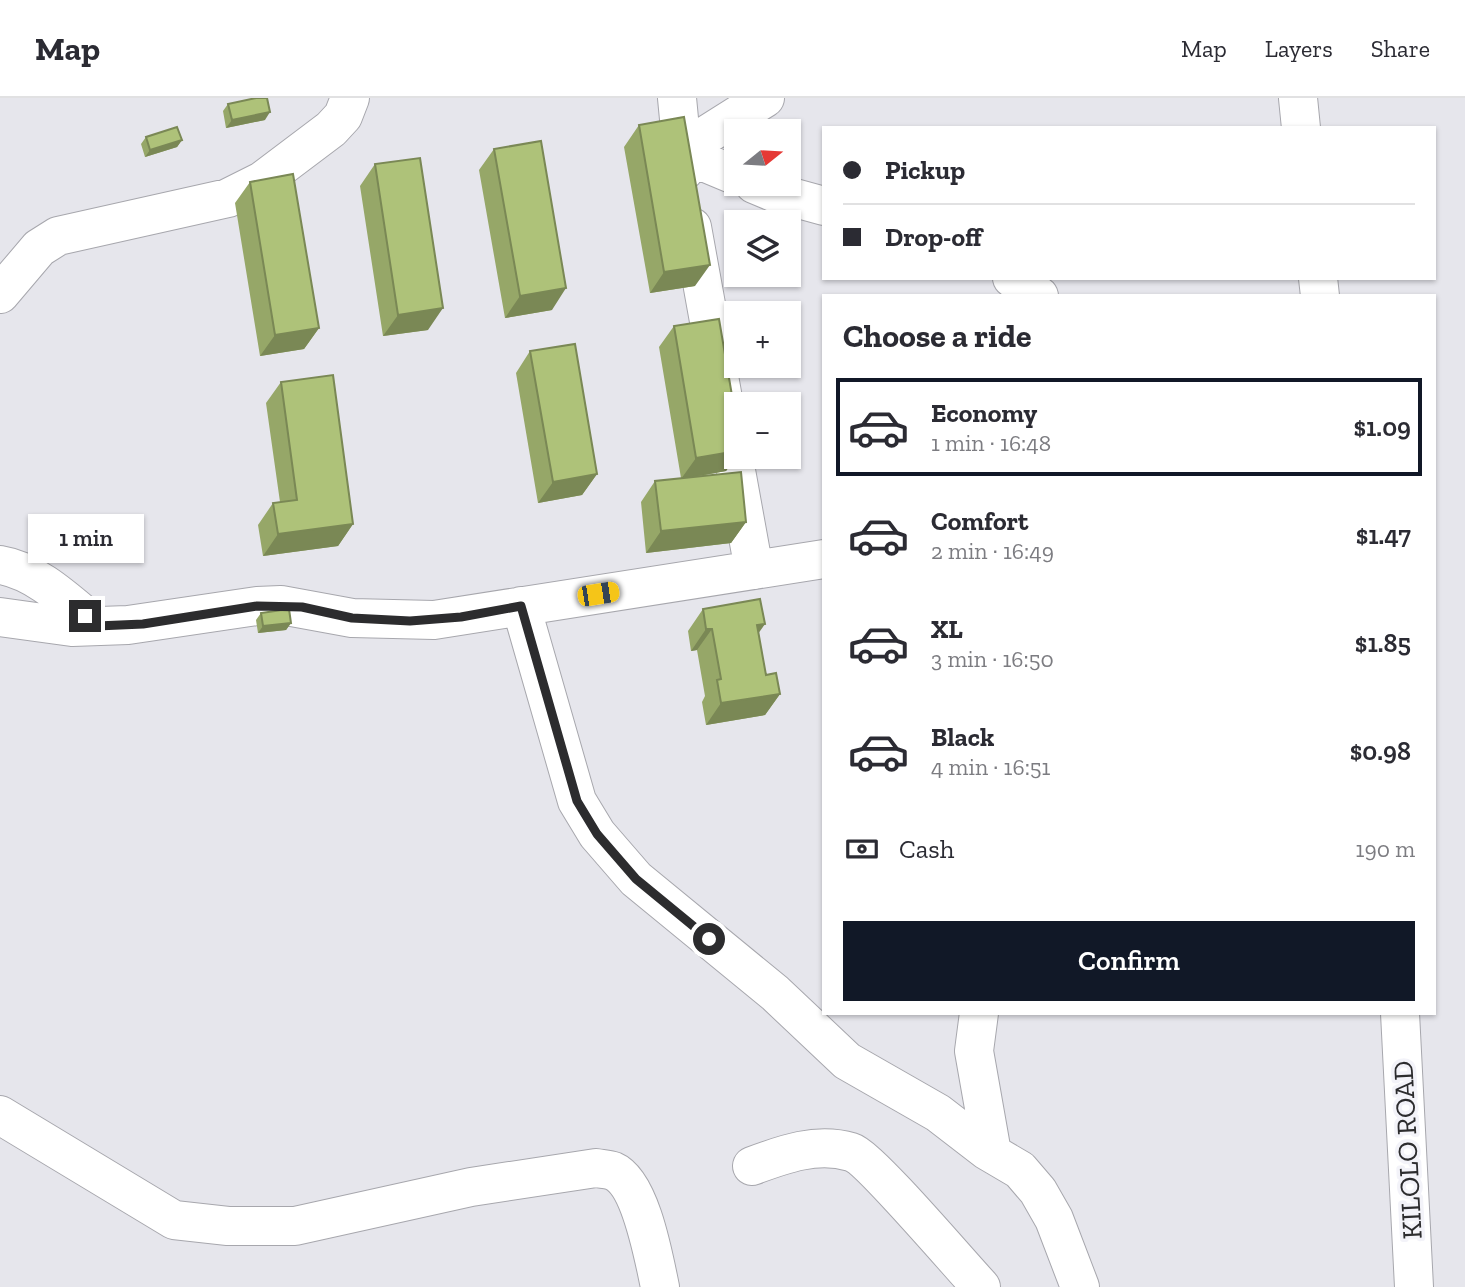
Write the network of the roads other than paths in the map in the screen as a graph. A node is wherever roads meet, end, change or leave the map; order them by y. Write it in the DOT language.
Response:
graph roads {
  1 [pos="349,98"];
  2 [pos="677,98"];
  3 [pos="765,98"];
  4 [pos="1298,98"];
  5 [pos="1301,126"];
  6 [pos="682,152"];
  7 [pos="724,170"];
  8 [pos="788,196"];
  9 [pos="822,205"];
  10 [pos="1015,280"];
  11 [pos="0,294"];
  12 [pos="1036,294"];
  13 [pos="822,559"];
  14 [pos="0,565"];
  15 [pos="754,570"];
  16 [pos="521,606"];
  17 [pos="0,617"];
  18 [pos="97,626"];
  19 [pos="979,1015"];
  20 [pos="1400,1015"];
  21 [pos="817,1018"];
  22 [pos="0,1115"];
  23 [pos="992,1153"];
  24 [pos="752,1166"];
  25 [pos="660,1287"];
  26 [pos="981,1287"];
  27 [pos="1080,1287"];
  28 [pos="1414,1287"];
  1 -- 11 [label="street"];
  2 -- 6 [label="street"];
  3 -- 6 [label="street"];
  4 -- 5 [label="street"];
  6 -- 7 [label="street"];
  6 -- 15 [label="street"];
  8 -- 9 [label="street"];
  10 -- 12 [label="street"];
  13 -- 15 [label="street"];
  14 -- 18 [label="street"];
  15 -- 16 [label="street"];
  16 -- 18 [label="street"];
  16 -- 21 [label="street"];
  17 -- 18 [label="street"];
  19 -- 23 [label="street"];
  20 -- 28 [label="street, KILOLO ROAD"];
  21 -- 23 [label="street"];
  22 -- 25 [label="street"];
  23 -- 27 [label="street"];
  24 -- 26 [label="street"];
}
